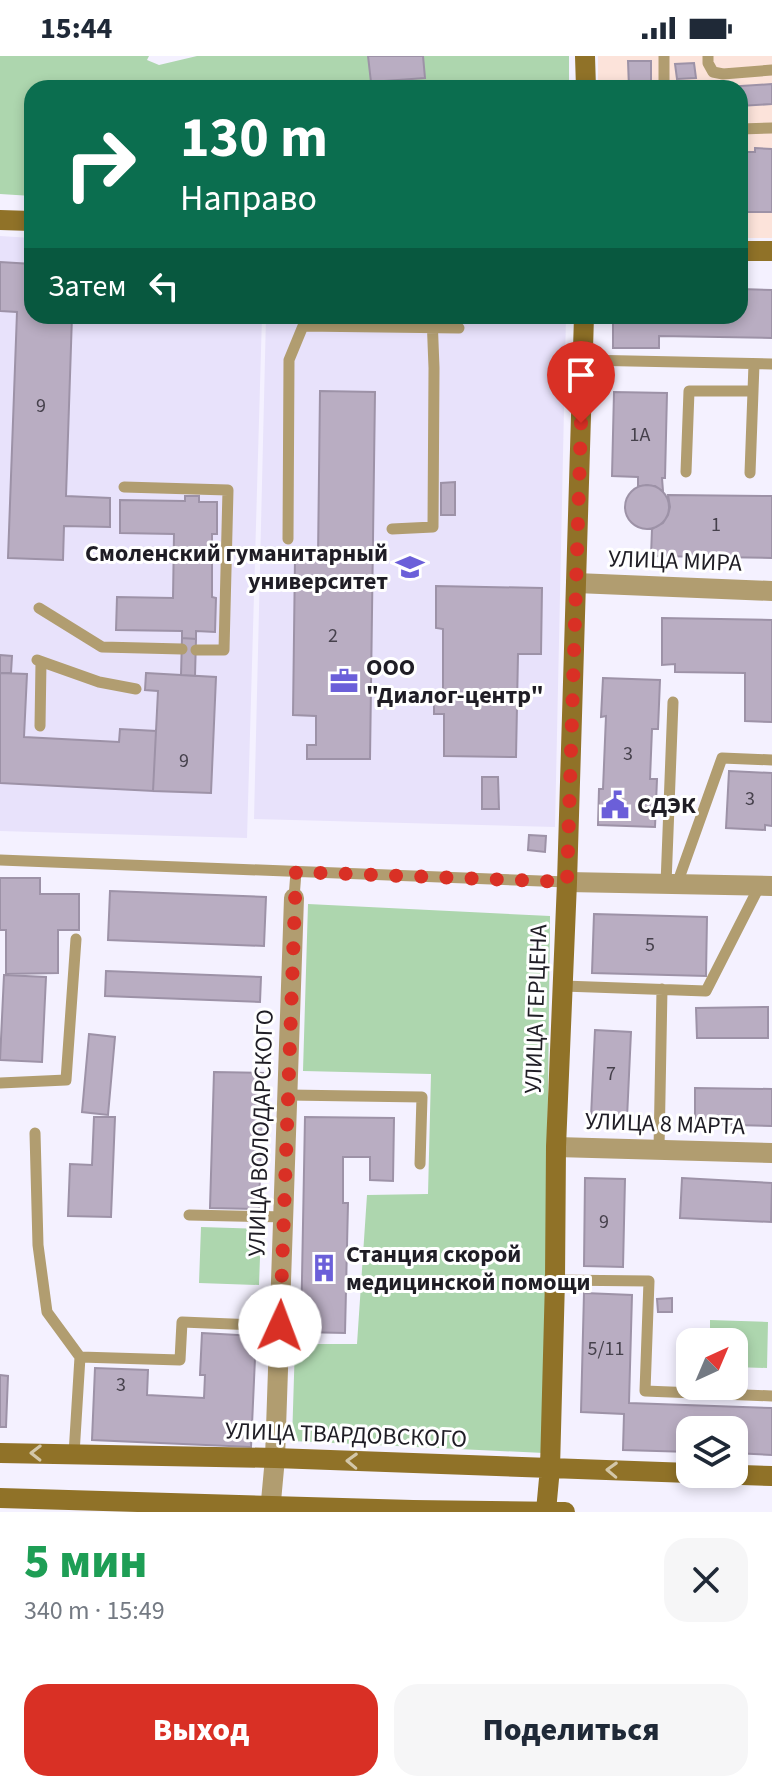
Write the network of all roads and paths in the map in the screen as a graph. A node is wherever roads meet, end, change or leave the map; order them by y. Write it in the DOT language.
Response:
graph roads {
  1 [pos="585,56"];
  2 [pos="664,56"];
  3 [pos="708,56"];
  4 [pos="772,70"];
  5 [pos="586,80"];
  6 [pos="664,80"];
  7 [pos="772,128"];
  8 [pos="748,129"];
  9 [pos="0,220"];
  10 [pos="24,221"];
  11 [pos="748,251"];
  12 [pos="772,251"];
  13 [pos="303,324"];
  14 [pos="431,324"];
  15 [pos="440,324"];
  16 [pos="584,324"];
  17 [pos="459,328"];
  18 [pos="583,360"];
  19 [pos="754,364"];
  20 [pos="772,364"];
  21 [pos="753,391"];
  22 [pos="686,472"];
  23 [pos="750,473"];
  24 [pos="124,487"];
  25 [pos="392,529"];
  26 [pos="288,539"];
  27 [pos="576,583"];
  28 [pos="772,591"];
  29 [pos="39,608"];
  30 [pos="182,649"];
  31 [pos="196,650"];
  32 [pos="136,689"];
  33 [pos="673,702"];
  34 [pos="40,726"];
  35 [pos="772,760"];
  36 [pos="0,860"];
  37 [pos="296,872"];
  38 [pos="567,882"];
  39 [pos="672,884"];
  40 [pos="766,886"];
  41 [pos="294,898"];
  42 [pos="76,939"];
  43 [pos="563,986"];
  44 [pos="662,989"];
  45 [pos="0,1083"];
  46 [pos="288,1095"];
  47 [pos="35,1133"];
  48 [pos="556,1147"];
  49 [pos="659,1149"];
  50 [pos="772,1153"];
  51 [pos="420,1164"];
  52 [pos="189,1215"];
  53 [pos="284,1217"];
  54 [pos="555,1280"];
  55 [pos="280,1326"];
  56 [pos="80,1357"];
  57 [pos="772,1396"];
  58 [pos="0,1453"];
  59 [pos="74,1454"];
  60 [pos="275,1458"];
  61 [pos="550,1468"];
  62 [pos="676,1472"];
  63 [pos="748,1475"];
  64 [pos="772,1476"];
  65 [pos="0,1498"];
  66 [pos="59,1506"];
  67 [pos="270,1509"];
  68 [pos="546,1512"];
  69 [pos="565,1512"];
  1 -- 5 [label="street"];
  2 -- 6 [label="lane"];
  3 -- 4 [label="lane"];
  7 -- 8 [label="lane"];
  9 -- 10 [label="street"];
  11 -- 12 [label="street"];
  13 -- 26 [label="lane"];
  14 -- 25 [label="lane"];
  15 -- 17 [label="lane"];
  16 -- 18 [label="street, УЛИЦА ГЕРЦЕНА"];
  18 -- 19 [label="lane"];
  18 -- 27 [label="street, УЛИЦА ГЕРЦЕНА"];
  19 -- 20 [label="lane"];
  19 -- 21 [label="lane"];
  21 -- 22 [label="lane"];
  21 -- 23 [label="lane"];
  24 -- 31 [label="lane"];
  27 -- 28 [label="street, УЛИЦА МИРА"];
  27 -- 38 [label="street, УЛИЦА ГЕРЦЕНА"];
  29 -- 30 [label="lane"];
  32 -- 34 [label="lane"];
  33 -- 39 [label="lane"];
  35 -- 39 [label="lane"];
  36 -- 37 [label="lane"];
  37 -- 38 [label="lane"];
  37 -- 41 [label="lane"];
  38 -- 39 [label="street"];
  38 -- 43 [label="street, УЛИЦА ГЕРЦЕНА"];
  39 -- 40 [label="street"];
  40 -- 44 [label="lane"];
  41 -- 46 [label="street, УЛИЦА ВОЛОДАРСКОГО"];
  42 -- 45 [label="lane"];
  43 -- 44 [label="lane"];
  43 -- 48 [label="street, УЛИЦА ГЕРЦЕНА"];
  44 -- 49 [label="lane"];
  46 -- 51 [label="lane"];
  46 -- 53 [label="street, УЛИЦА ВОЛОДАРСКОГО"];
  47 -- 56 [label="lane"];
  48 -- 49 [label="street, УЛИЦА 8 МАРТА"];
  48 -- 54 [label="street, УЛИЦА ГЕРЦЕНА"];
  49 -- 50 [label="street, УЛИЦА 8 МАРТА"];
  52 -- 53 [label="lane"];
  53 -- 55 [label="street, УЛИЦА ВОЛОДАРСКОГО"];
  54 -- 57 [label="lane"];
  54 -- 61 [label="street, УЛИЦА ГЕРЦЕНА"];
  55 -- 56 [label="lane"];
  55 -- 60 [label="street, УЛИЦА ВОЛОДАРСКОГО"];
  56 -- 59 [label="lane"];
  59 -- 58 [label="street, УЛИЦА ТВАРДОВСКОГО, one-way"];
  59 -- 60 [label="street, УЛИЦА ТВАРДОВСКОГО"];
  61 -- 60 [label="street, УЛИЦА ТВАРДОВСКОГО, one-way"];
  60 -- 67 [label="street, УЛИЦА ВОЛОДАРСКОГО"];
  62 -- 61 [label="street, УЛИЦА ТВАРДОВСКОГО, one-way"];
  61 -- 68 [label="street, УЛИЦА ГЕРЦЕНА"];
  63 -- 64 [label="street"];
  65 -- 66 [label="street"];
  66 -- 67 [label="street"];
  67 -- 68 [label="street"];
  68 -- 69 [label="street"];
}
